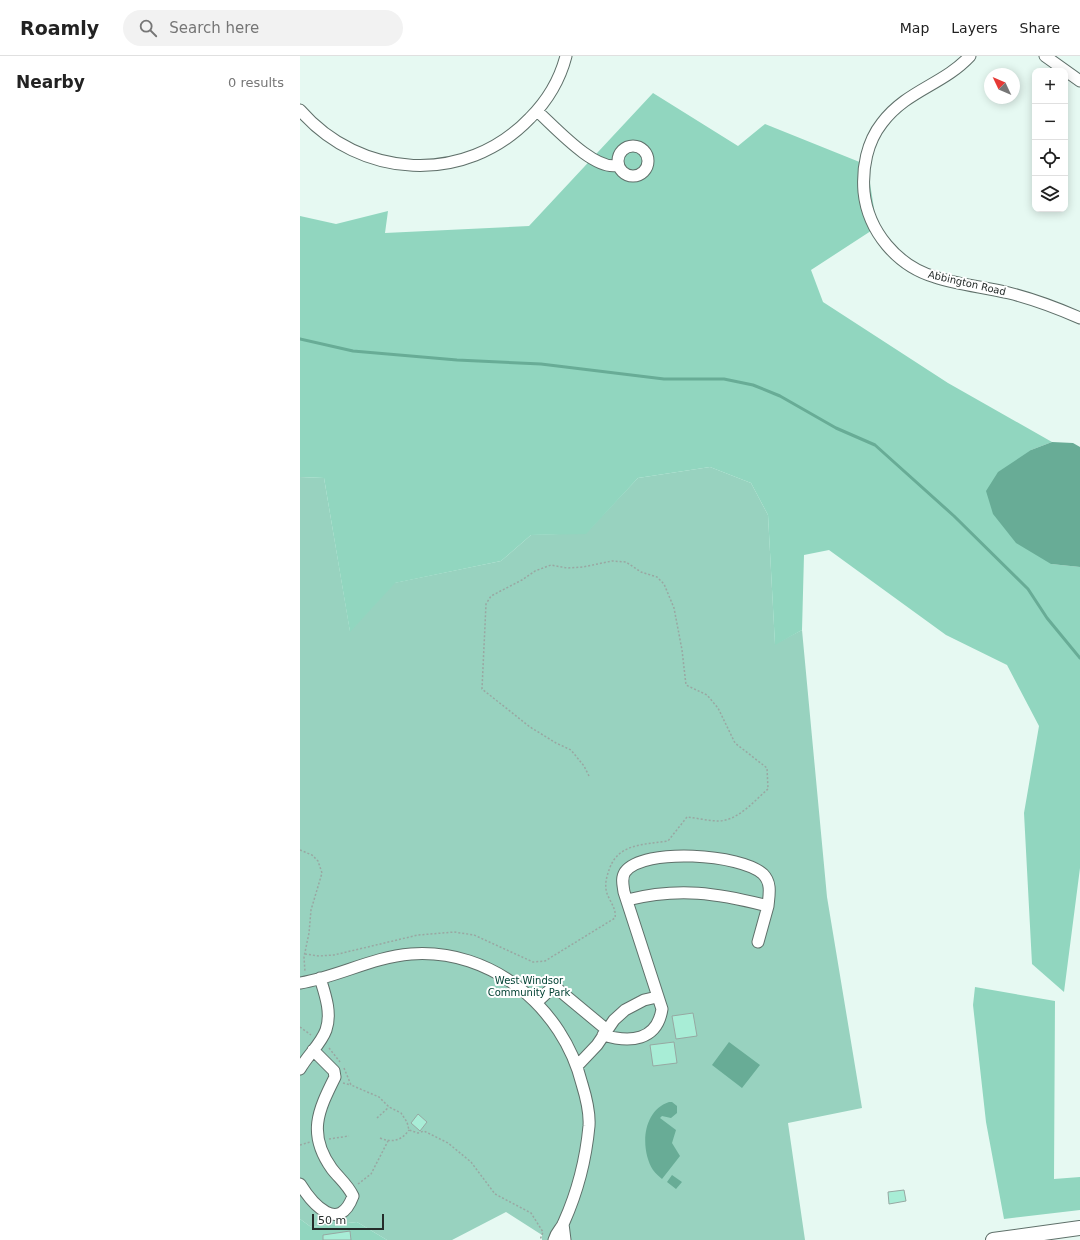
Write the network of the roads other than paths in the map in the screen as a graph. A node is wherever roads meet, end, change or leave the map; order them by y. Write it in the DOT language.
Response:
graph roads {
  1 [pos="566,56"];
  2 [pos="970,56"];
  3 [pos="1045,56"];
  4 [pos="1080,81"];
  5 [pos="300,110"];
  6 [pos="537,111"];
  7 [pos="618,165"];
  8 [pos="1080,318"];
  9 [pos="627,900"];
  10 [pos="768,906"];
  11 [pos="758,942"];
  12 [pos="320,978"];
  13 [pos="304,982"];
  14 [pos="657,997"];
  15 [pos="537,1002"];
  16 [pos="605,1033"];
  17 [pos="312,1050"];
  18 [pos="578,1065"];
  19 [pos="300,1069"];
  20 [pos="300,1184"];
  21 [pos="564,1224"];
  22 [pos="1080,1228"];
  23 [pos="554,1240"];
  24 [pos="565,1240"];
  25 [pos="992,1240"];
  1 -- 6 [label="street"];
  2 -- 8 [label="street, Abbington Road"];
  3 -- 4 [label="street"];
  5 -- 6 [label="street"];
  6 -- 7 [label="street"];
  9 -- 10 [label="street"];
  9 -- 10 [label="street"];
  9 -- 14 [label="street"];
  10 -- 11 [label="street"];
  12 -- 13 [label="street"];
  12 -- 15 [label="street"];
  12 -- 17 [label="street"];
  14 -- 16 [label="street"];
  14 -- 16 [label="street"];
  15 -- 16 [label="street"];
  15 -- 18 [label="street"];
  16 -- 18 [label="street"];
  17 -- 19 [label="street"];
  17 -- 20 [label="street"];
  18 -- 21 [label="street"];
  21 -- 23 [label="street"];
  21 -- 24 [label="street"];
  22 -- 25 [label="main road"];
}
